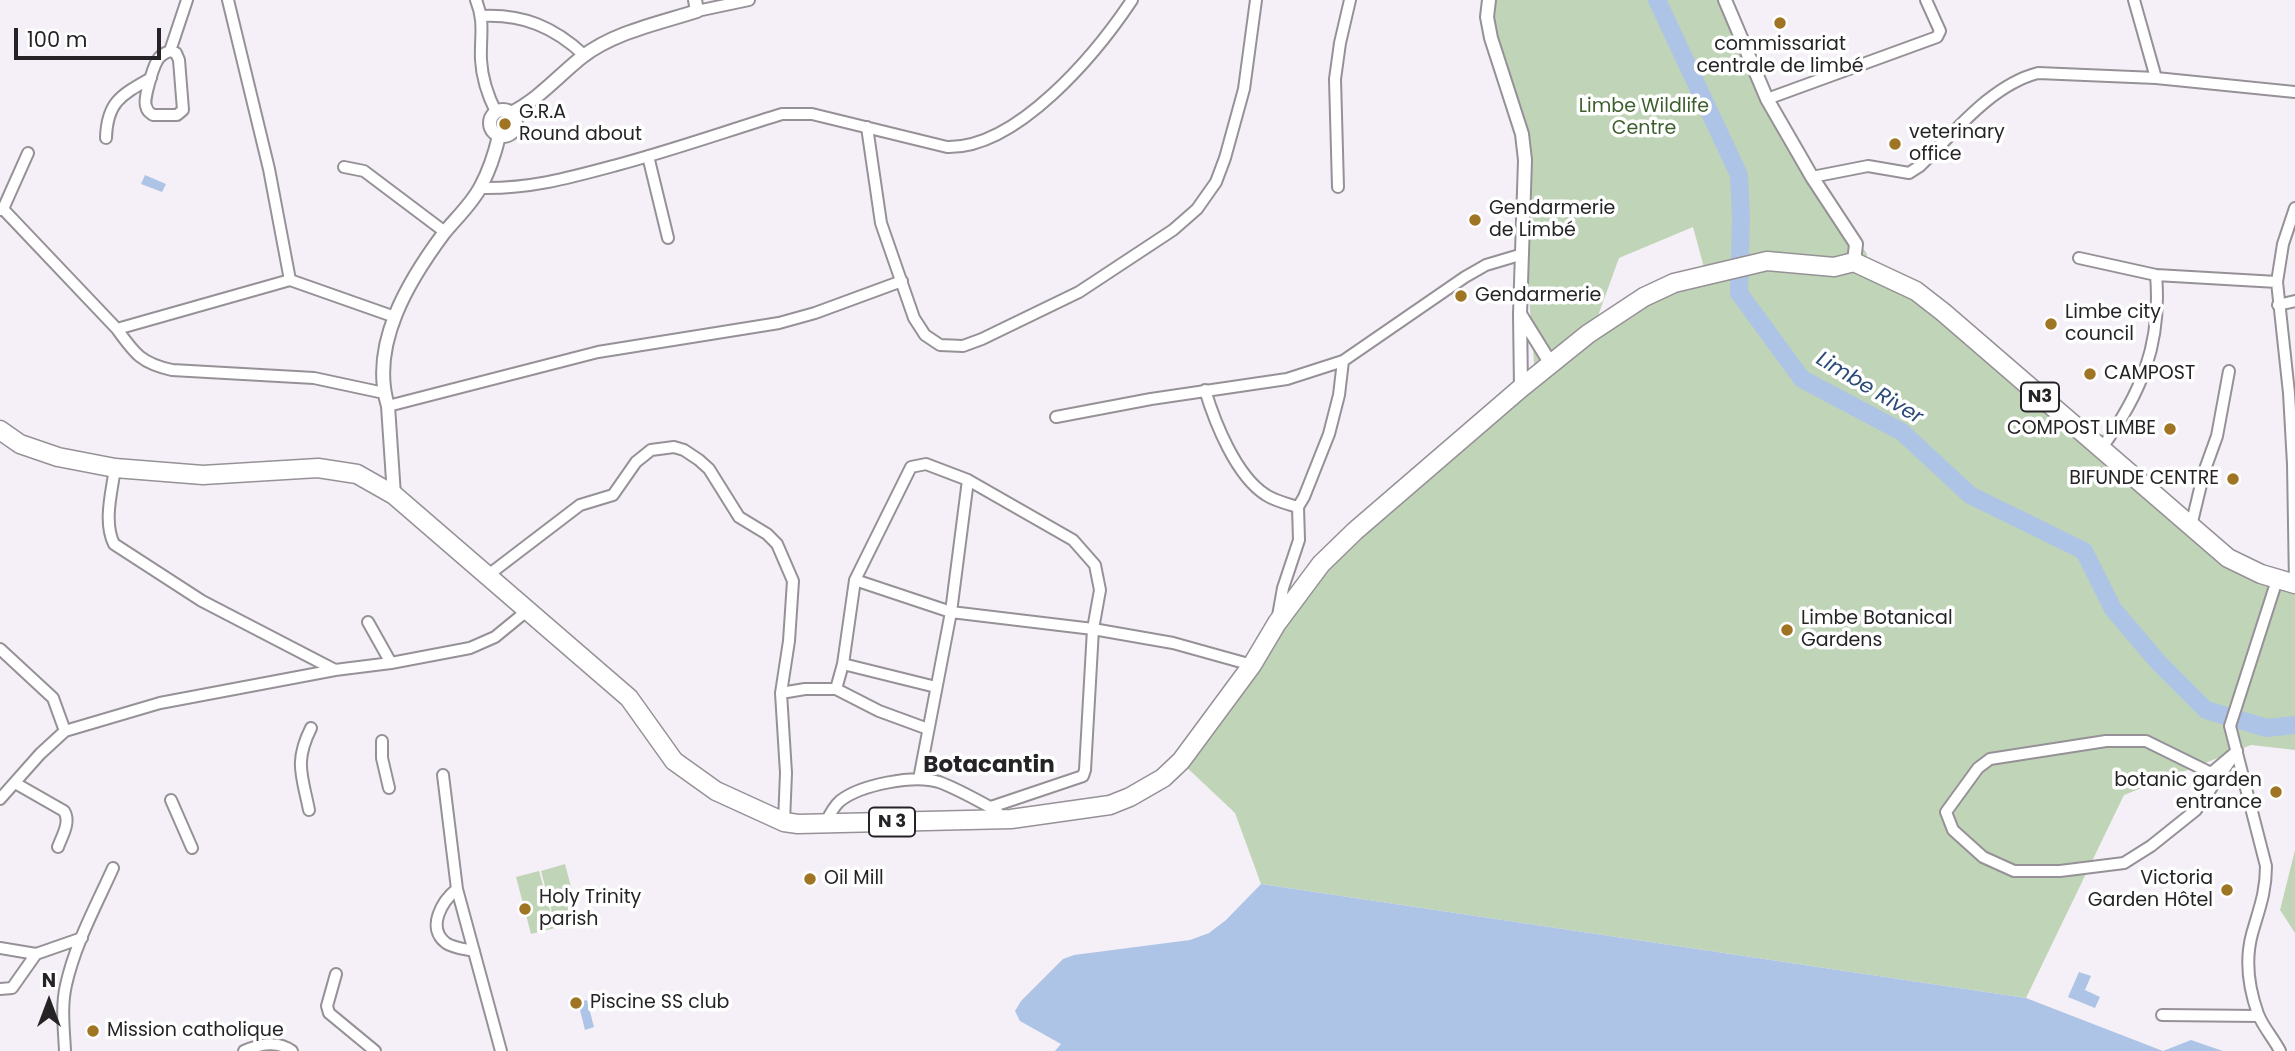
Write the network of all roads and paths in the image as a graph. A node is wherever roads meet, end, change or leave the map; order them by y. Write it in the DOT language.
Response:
graph roads {
  1 [pos="187,0"];
  2 [pos="228,0"];
  3 [pos="476,0"];
  4 [pos="750,0"];
  5 [pos="1132,0"];
  6 [pos="1256,0"];
  7 [pos="1350,0"];
  8 [pos="1489,0"];
  9 [pos="1726,0"];
  10 [pos="1926,0"];
  11 [pos="2134,0"];
  12 [pos="696,6"];
  13 [pos="482,16"];
  14 [pos="170,51"];
  15 [pos="584,55"];
  16 [pos="151,78"];
  17 [pos="2156,78"];
  18 [pos="2295,92"];
  19 [pos="1768,99"];
  20 [pos="496,112"];
  21 [pos="511,113"];
  22 [pos="867,127"];
  23 [pos="499,136"];
  24 [pos="106,138"];
  25 [pos="28,153"];
  26 [pos="648,156"];
  27 [pos="344,167"];
  28 [pos="1812,177"];
  29 [pos="1338,187"];
  30 [pos="480,188"];
  31 [pos="2295,208"];
  32 [pos="1,210"];
  33 [pos="445,232"];
  34 [pos="668,238"];
  35 [pos="1523,254"];
  36 [pos="2079,258"];
  37 [pos="1854,262"];
  38 [pos="2156,275"];
  39 [pos="290,280"];
  40 [pos="902,281"];
  41 [pos="2277,282"];
  42 [pos="2295,301"];
  43 [pos="2278,305"];
  44 [pos="1520,314"];
  45 [pos="395,317"];
  46 [pos="117,329"];
  47 [pos="1343,361"];
  48 [pos="1550,364"];
  49 [pos="2229,371"];
  50 [pos="1521,388"];
  51 [pos="1205,390"];
  52 [pos="384,393"];
  53 [pos="388,407"];
  54 [pos="1056,417"];
  55 [pos="0,430"];
  56 [pos="2101,449"];
  57 [pos="115,468"];
  58 [pos="968,480"];
  59 [pos="394,495"];
  60 [pos="1298,507"];
  61 [pos="2191,526"];
  62 [pos="487,576"];
  63 [pos="855,580"];
  64 [pos="2289,582"];
  65 [pos="527,610"];
  66 [pos="951,612"];
  67 [pos="368,622"];
  68 [pos="1277,623"];
  69 [pos="1093,629"];
  70 [pos="0,649"];
  71 [pos="391,663"];
  72 [pos="843,664"];
  73 [pos="1252,665"];
  74 [pos="335,670"];
  75 [pos="936,687"];
  76 [pos="836,689"];
  77 [pos="781,693"];
  78 [pos="311,728"];
  79 [pos="928,729"];
  80 [pos="65,731"];
  81 [pos="383,741"];
  82 [pos="2237,751"];
  83 [pos="443,775"];
  84 [pos="919,779"];
  85 [pos="15,783"];
  86 [pos="389,788"];
  87 [pos="0,799"];
  88 [pos="171,800"];
  89 [pos="991,807"];
  90 [pos="309,810"];
  91 [pos="1011,819"];
  92 [pos="784,822"];
  93 [pos="825,824"];
  94 [pos="58,847"];
  95 [pos="192,848"];
  96 [pos="113,868"];
  97 [pos="457,889"];
  98 [pos="82,938"];
  99 [pos="0,948"];
  100 [pos="474,951"];
  101 [pos="36,954"];
  102 [pos="336,974"];
  103 [pos="0,989"];
  104 [pos="2162,1015"];
  105 [pos="2259,1016"];
  106 [pos="65,1051"];
  107 [pos="244,1051"];
  108 [pos="292,1051"];
  109 [pos="375,1051"];
  110 [pos="501,1051"];
  111 [pos="2280,1051"];
  1 -- 14 [label="street"];
  2 -- 39 [label="street"];
  3 -- 13 [label="street"];
  4 -- 12 [label="street"];
  5 -- 22 [label="street"];
  6 -- 40 [label="street"];
  7 -- 29 [label="street"];
  8 -- 35 [label="street"];
  9 -- 19 [label="street"];
  10 -- 19 [label="street"];
  11 -- 17 [label="street"];
  12 -- 15 [label="street"];
  13 -- 15 [label="street"];
  13 -- 20 [label="street"];
  14 -- 16 [label="street"];
  14 -- 16 [label="street"];
  15 -- 21 [label="street"];
  16 -- 24 [label="street"];
  17 -- 18 [label="street"];
  17 -- 28 [label="street"];
  19 -- 28 [label="street"];
  20 -- 21 [label="street"];
  20 -- 23 [label="street"];
  21 -- 23 [label="street"];
  22 -- 26 [label="street"];
  22 -- 40 [label="street"];
  23 -- 30 [label="street"];
  25 -- 32 [label="street"];
  26 -- 30 [label="street"];
  26 -- 34 [label="street"];
  27 -- 33 [label="street"];
  28 -- 37 [label="street"];
  30 -- 33 [label="street"];
  31 -- 41 [label="street"];
  32 -- 46 [label="street"];
  33 -- 45 [label="street"];
  35 -- 44 [label="street"];
  35 -- 47 [label="street"];
  36 -- 38 [label="street"];
  37 -- 48 [label="highway, N 3"];
  37 -- 56 [label="highway, N3"];
  38 -- 41 [label="street"];
  38 -- 56 [label="street"];
  39 -- 45 [label="street"];
  39 -- 46 [label="street"];
  40 -- 53 [label="street"];
  41 -- 43 [label="street"];
  42 -- 43 [label="street"];
  43 -- 64 [label="street"];
  44 -- 48 [label="street"];
  44 -- 50 [label="street"];
  45 -- 52 [label="street"];
  46 -- 52 [label="street"];
  47 -- 51 [label="street"];
  47 -- 60 [label="street"];
  48 -- 50 [label="highway, N 3"];
  49 -- 61 [label="street"];
  50 -- 68 [label="highway, N 3"];
  51 -- 54 [label="street"];
  51 -- 60 [label="street"];
  52 -- 53 [label="street"];
  53 -- 59 [label="street"];
  55 -- 57 [label="highway, N 3"];
  56 -- 61 [label="highway, N3"];
  57 -- 59 [label="highway, N 3"];
  57 -- 74 [label="street"];
  58 -- 63 [label="street"];
  58 -- 66 [label="street"];
  58 -- 69 [label="street"];
  59 -- 62 [label="highway, N 3"];
  60 -- 68 [label="street"];
  61 -- 64 [label="highway, N3"];
  62 -- 65 [label="highway, N 3"];
  62 -- 77 [label="street"];
  63 -- 66 [label="street"];
  63 -- 72 [label="street"];
  64 -- 82 [label="street"];
  65 -- 71 [label="street"];
  65 -- 92 [label="highway, N 3"];
  66 -- 69 [label="street"];
  66 -- 75 [label="street"];
  67 -- 71 [label="street"];
  68 -- 73 [label="highway, N 3"];
  69 -- 73 [label="street"];
  69 -- 89 [label="street"];
  70 -- 80 [label="street"];
  71 -- 74 [label="street"];
  72 -- 75 [label="street"];
  72 -- 76 [label="street"];
  73 -- 91 [label="highway, N 3"];
  74 -- 80 [label="street"];
  75 -- 79 [label="street"];
  76 -- 77 [label="street"];
  76 -- 79 [label="street"];
  77 -- 92 [label="street"];
  78 -- 90 [label="street"];
  79 -- 84 [label="street"];
  80 -- 85 [label="street"];
  81 -- 86 [label="street"];
  82 -- 82 [label="street"];
  82 -- 105 [label="street"];
  83 -- 97 [label="street"];
  84 -- 89 [label="street"];
  84 -- 93 [label="street"];
  85 -- 87 [label="street"];
  85 -- 94 [label="street"];
  88 -- 95 [label="street"];
  89 -- 91 [label="street"];
  91 -- 93 [label="highway, N 3"];
  92 -- 93 [label="highway, N 3"];
  96 -- 98 [label="street"];
  97 -- 100 [label="street"];
  97 -- 100 [label="street"];
  98 -- 101 [label="street"];
  98 -- 106 [label="street"];
  99 -- 101 [label="street"];
  100 -- 110 [label="street"];
  101 -- 103 [label="street"];
  102 -- 109 [label="street"];
  104 -- 105 [label="street"];
  105 -- 111 [label="street"];
  107 -- 108 [label="street"];
}
